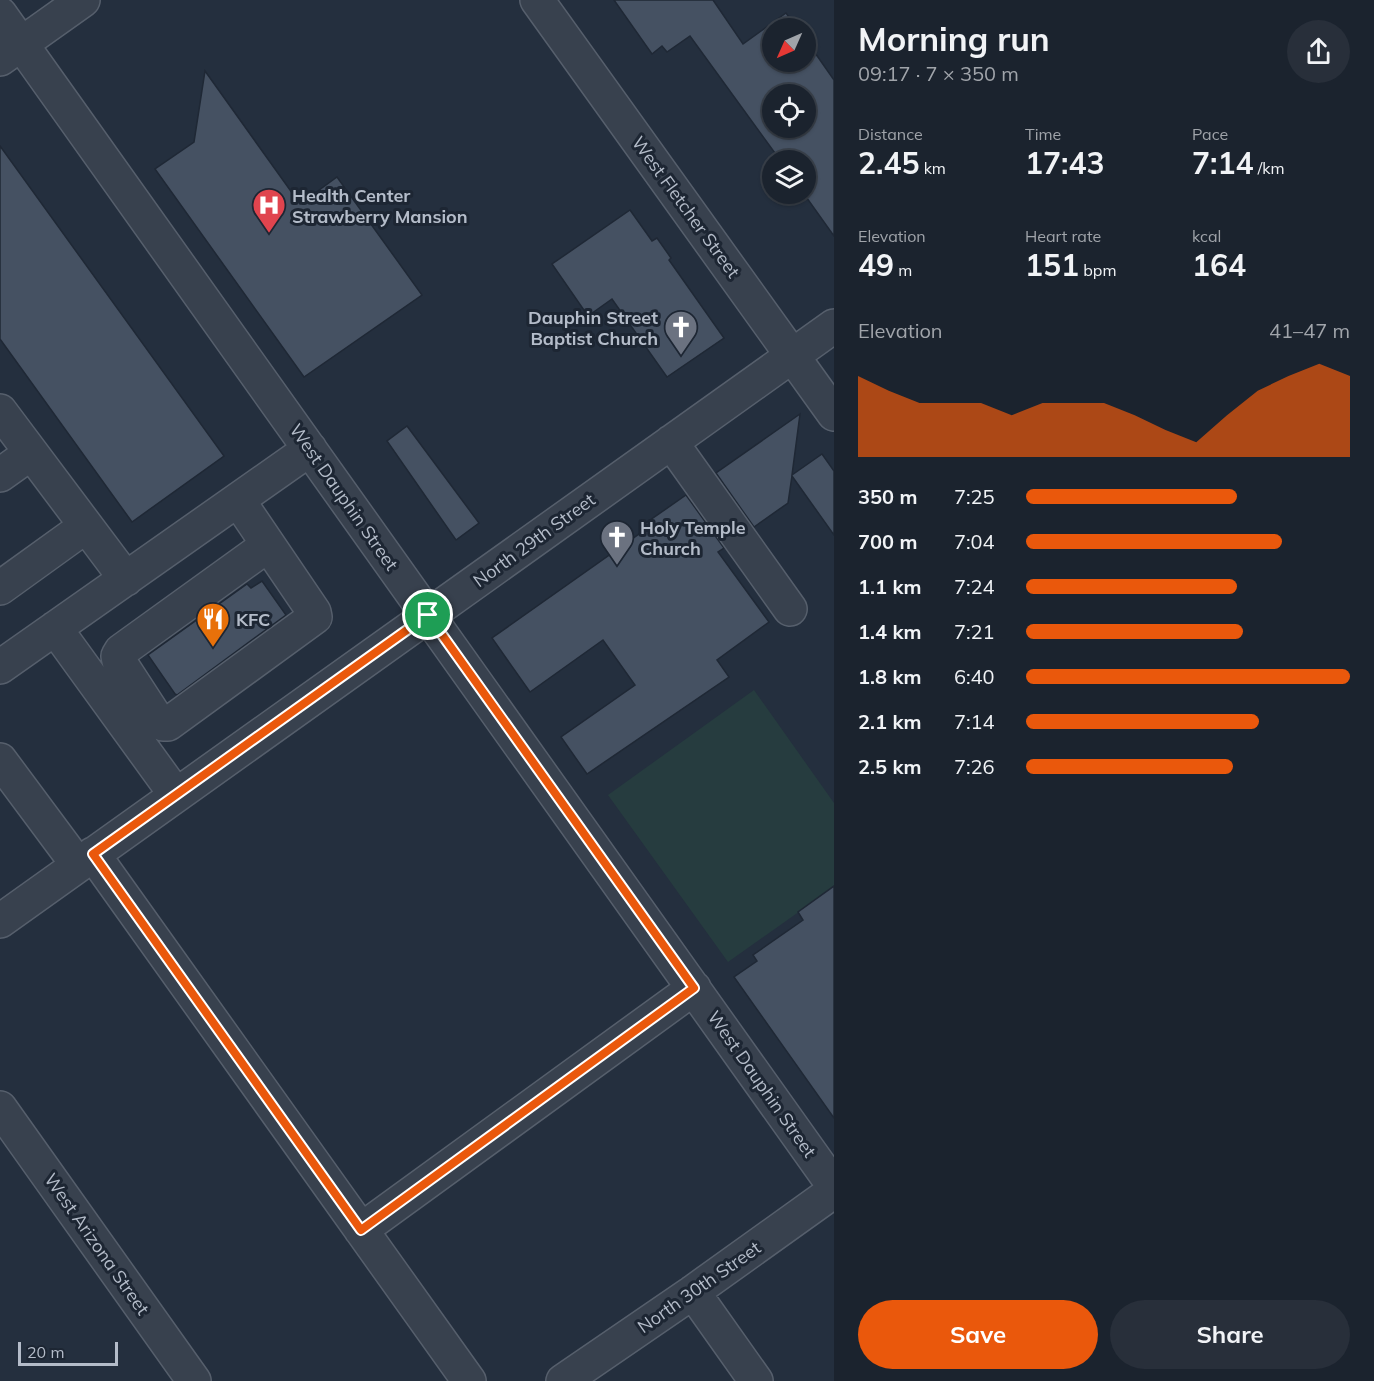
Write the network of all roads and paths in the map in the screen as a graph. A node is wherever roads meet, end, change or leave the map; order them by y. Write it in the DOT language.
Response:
graph roads {
  1 [pos="83,0"];
  2 [pos="537,0"];
  3 [pos="0,14"];
  4 [pos="10,51"];
  5 [pos="834,326"];
  6 [pos="792,356"];
  7 [pos="0,411"];
  8 [pos="834,414"];
  9 [pos="671,442"];
  10 [pos="310,449"];
  11 [pos="31,453"];
  12 [pos="0,475"];
  13 [pos="238,500"];
  14 [pos="86,526"];
  15 [pos="268,545"];
  16 [pos="126,579"];
  17 [pos="0,588"];
  18 [pos="790,609"];
  19 [pos="428,615"];
  20 [pos="55,628"];
  21 [pos="0,667"];
  22 [pos="0,760"];
  23 [pos="176,795"];
  24 [pos="86,860"];
  25 [pos="0,921"];
  26 [pos="694,988"];
  27 [pos="0,1108"];
  28 [pos="834,1186"];
  29 [pos="834,1191"];
  30 [pos="361,1230"];
  31 [pos="693,1292"];
  32 [pos="194,1381"];
  33 [pos="469,1381"];
  34 [pos="563,1381"];
  35 [pos="756,1381"];
  1 -- 4 [label="street"];
  2 -- 6 [label="street, West Fletcher Street"];
  3 -- 4 [label="street, West Dauphin Street"];
  4 -- 10 [label="street, West Dauphin Street"];
  5 -- 6 [label="street, North 29th Street"];
  6 -- 8 [label="street, West Fletcher Street"];
  6 -- 9 [label="street, North 29th Street"];
  7 -- 11 [label="street"];
  9 -- 18 [label="street"];
  9 -- 19 [label="street, North 29th Street"];
  10 -- 13 [label="street"];
  10 -- 19 [label="street, West Dauphin Street"];
  11 -- 12 [label="street"];
  11 -- 14 [label="street"];
  13 -- 15 [label="street"];
  13 -- 16 [label="street"];
  14 -- 16 [label="street"];
  14 -- 17 [label="street"];
  15 -- 15 [label="street"];
  16 -- 20 [label="street"];
  19 -- 23 [label="street, North 29th Street"];
  19 -- 26 [label="street, West Dauphin Street"];
  20 -- 21 [label="street"];
  20 -- 23 [label="street"];
  22 -- 24 [label="street"];
  23 -- 24 [label="street, North 29th Street"];
  24 -- 25 [label="street, North 29th Street"];
  24 -- 30 [label="street"];
  26 -- 28 [label="street, West Dauphin Street"];
  26 -- 30 [label="street"];
  27 -- 32 [label="street, West Arizona Street"];
  29 -- 31 [label="street, North 30th Street"];
  30 -- 33 [label="street"];
  31 -- 34 [label="street, North 30th Street"];
  31 -- 35 [label="street"];
}
